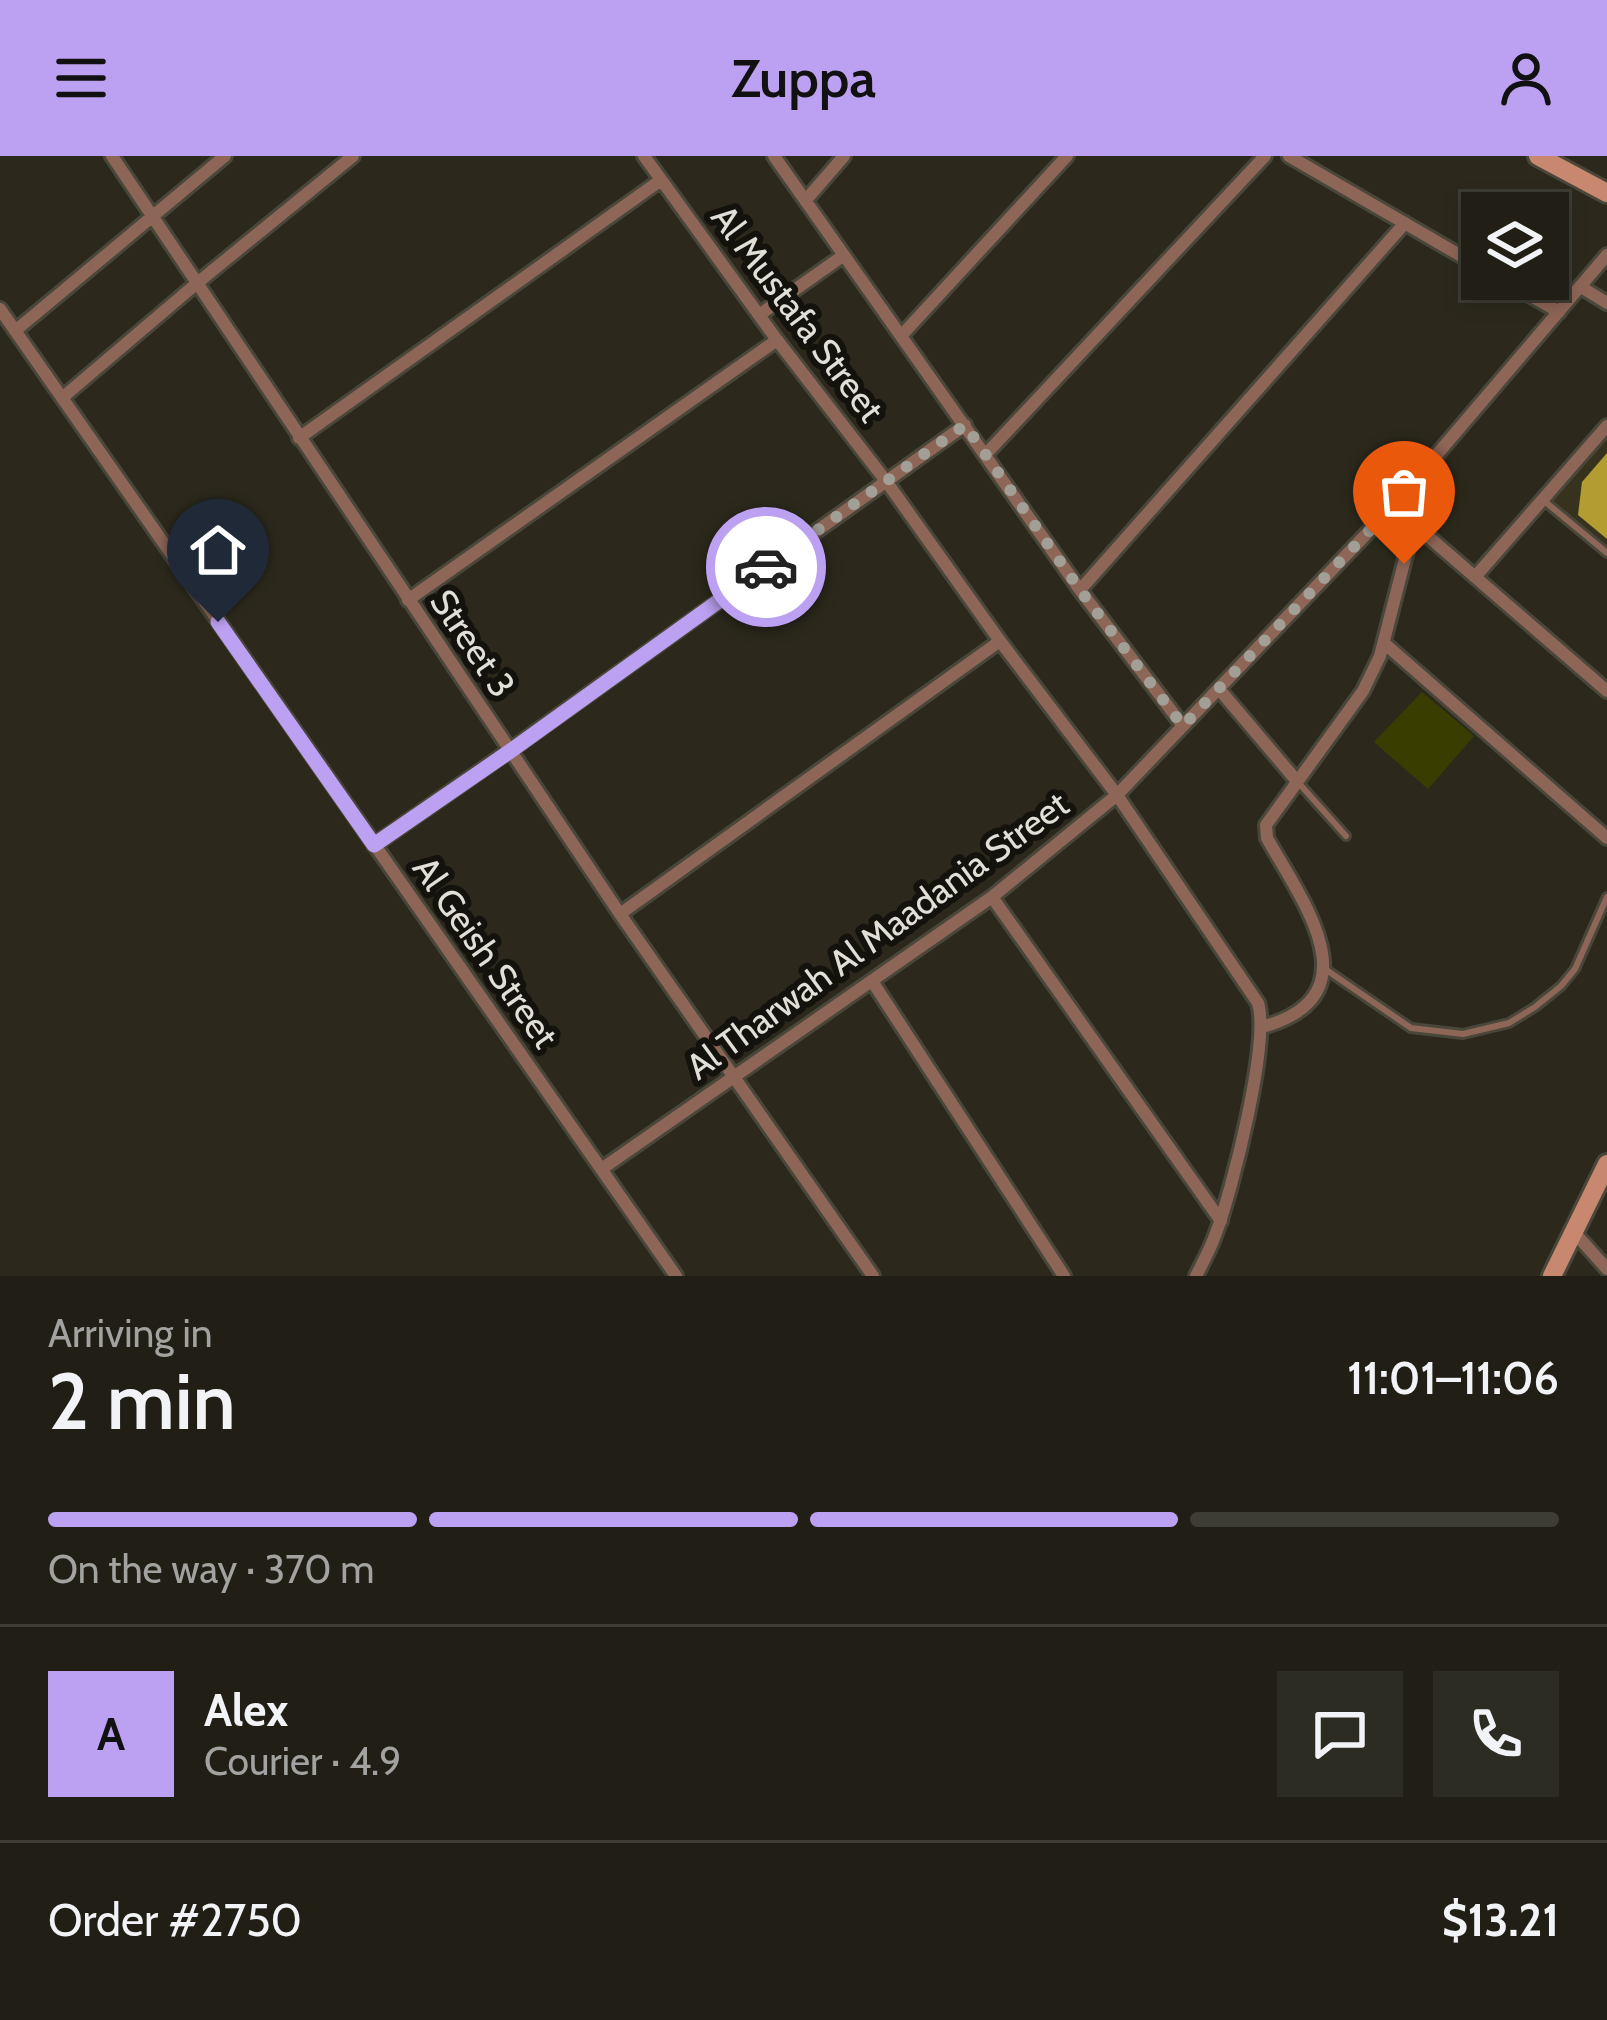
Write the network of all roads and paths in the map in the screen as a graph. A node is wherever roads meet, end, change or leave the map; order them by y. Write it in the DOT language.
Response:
graph roads {
  1 [pos="112,156"];
  2 [pos="225,156"];
  3 [pos="352,156"];
  4 [pos="644,156"];
  5 [pos="774,156"];
  6 [pos="844,156"];
  7 [pos="1067,156"];
  8 [pos="1265,156"];
  9 [pos="1289,156"];
  10 [pos="1538,156"];
  11 [pos="662,179"];
  12 [pos="1607,193"];
  13 [pos="806,200"];
  14 [pos="152,217"];
  15 [pos="1405,223"];
  16 [pos="844,255"];
  17 [pos="1607,255"];
  18 [pos="1461,256"];
  19 [pos="196,284"];
  20 [pos="1581,286"];
  21 [pos="1538,300"];
  22 [pos="1607,303"];
  23 [pos="0,309"];
  24 [pos="1559,312"];
  25 [pos="759,316"];
  26 [pos="15,331"];
  27 [pos="901,336"];
  28 [pos="777,340"];
  29 [pos="62,398"];
  30 [pos="965,425"];
  31 [pos="1607,426"];
  32 [pos="299,438"];
  33 [pos="986,454"];
  34 [pos="886,481"];
  35 [pos="1543,500"];
  36 [pos="1393,506"];
  37 [pos="1414,524"];
  38 [pos="1607,553"];
  39 [pos="1475,577"];
  40 [pos="1080,590"];
  41 [pos="408,600"];
  42 [pos="1000,641"];
  43 [pos="1384,643"];
  44 [pos="1219,689"];
  45 [pos="1607,691"];
  46 [pos="1183,726"];
  47 [pos="509,752"];
  48 [pos="1296,780"];
  49 [pos="1117,795"];
  50 [pos="1346,836"];
  51 [pos="1607,838"];
  52 [pos="374,845"];
  53 [pos="992,897"];
  54 [pos="1607,897"];
  55 [pos="620,914"];
  56 [pos="1324,968"];
  57 [pos="872,981"];
  58 [pos="1262,1028"];
  59 [pos="734,1077"];
  60 [pos="1607,1163"];
  61 [pos="603,1168"];
  62 [pos="1220,1222"];
  63 [pos="1573,1231"];
  64 [pos="1607,1269"];
  65 [pos="676,1276"];
  66 [pos="873,1276"];
  67 [pos="1064,1276"];
  68 [pos="1196,1276"];
  69 [pos="1552,1276"];
  1 -- 14 [label="street, Street 3"];
  2 -- 14 [label="street"];
  3 -- 19 [label="street"];
  4 -- 11 [label="street, Al Mustafa Street"];
  5 -- 13 [label="street"];
  6 -- 13 [label="street"];
  7 -- 27 [label="street"];
  8 -- 33 [label="street"];
  9 -- 15 [label="street"];
  10 -- 12 [label="street"];
  11 -- 25 [label="street, Al Mustafa Street"];
  11 -- 32 [label="street"];
  13 -- 16 [label="street"];
  14 -- 19 [label="street, Street 3"];
  14 -- 26 [label="street"];
  15 -- 18 [label="street"];
  15 -- 40 [label="street"];
  16 -- 25 [label="street"];
  16 -- 27 [label="street"];
  17 -- 20 [label="street, Al Tharwah Al Maadania Street"];
  19 -- 29 [label="street"];
  19 -- 32 [label="street, Street 3"];
  20 -- 22 [label="street"];
  20 -- 24 [label="street, Al Tharwah Al Maadania Street"];
  21 -- 24 [label="street"];
  23 -- 26 [label="street, Al Geish Street"];
  24 -- 36 [label="street, Al Tharwah Al Maadania Street"];
  25 -- 28 [label="street, Al Mustafa Street"];
  26 -- 29 [label="street, Al Geish Street"];
  27 -- 30 [label="street"];
  28 -- 34 [label="street, Al Mustafa Street"];
  28 -- 41 [label="street"];
  29 -- 52 [label="street, Al Geish Street"];
  30 -- 33 [label="street"];
  30 -- 34 [label="street"];
  31 -- 35 [label="street"];
  32 -- 41 [label="street, Street 3"];
  33 -- 40 [label="street"];
  34 -- 42 [label="street, Al Mustafa Street"];
  34 -- 47 [label="street"];
  35 -- 38 [label="lane"];
  35 -- 39 [label="street"];
  36 -- 37 [label="street"];
  36 -- 44 [label="street, Al Tharwah Al Maadania Street"];
  37 -- 39 [label="street"];
  37 -- 43 [label="street"];
  39 -- 45 [label="street"];
  40 -- 46 [label="street"];
  41 -- 47 [label="street, Street 3"];
  42 -- 49 [label="street, Al Mustafa Street"];
  42 -- 55 [label="street"];
  43 -- 48 [label="street"];
  43 -- 51 [label="street"];
  44 -- 46 [label="street, Al Tharwah Al Maadania Street"];
  44 -- 48 [label="street"];
  46 -- 49 [label="street, Al Tharwah Al Maadania Street"];
  47 -- 52 [label="street"];
  47 -- 55 [label="street, Street 3"];
  48 -- 50 [label="lane"];
  48 -- 56 [label="street"];
  49 -- 53 [label="street, Al Tharwah Al Maadania Street"];
  49 -- 58 [label="street"];
  52 -- 61 [label="street, Al Geish Street"];
  53 -- 57 [label="street, Al Tharwah Al Maadania Street"];
  53 -- 62 [label="street"];
  54 -- 56 [label="lane"];
  55 -- 59 [label="street, Street 3"];
  56 -- 58 [label="street"];
  57 -- 59 [label="street, Al Tharwah Al Maadania Street"];
  57 -- 67 [label="street"];
  58 -- 62 [label="street"];
  59 -- 61 [label="street, Al Tharwah Al Maadania Street"];
  59 -- 66 [label="street, Street 3"];
  60 -- 63 [label="street"];
  61 -- 65 [label="street, Al Geish Street"];
  62 -- 68 [label="street"];
  63 -- 64 [label="street"];
  63 -- 69 [label="street"];
}
